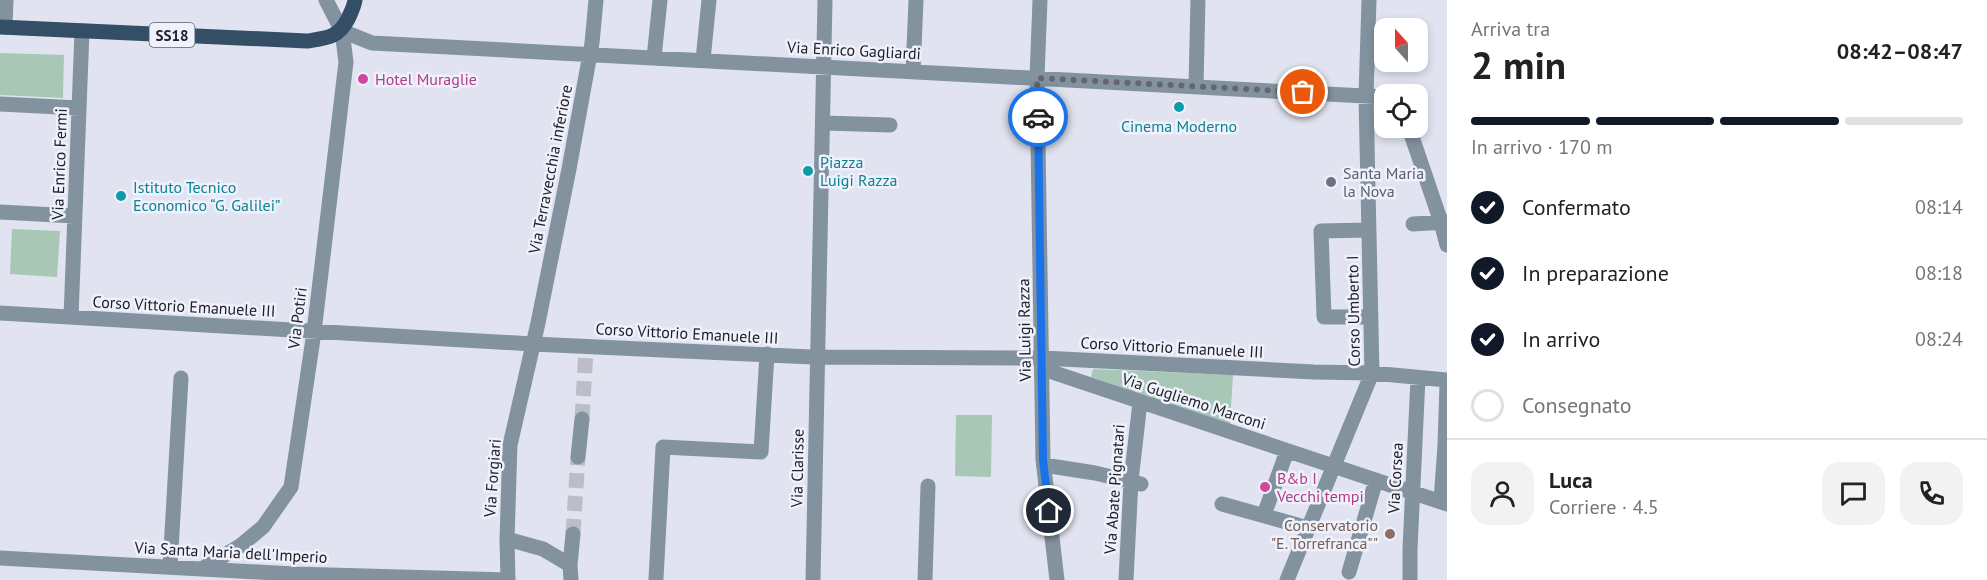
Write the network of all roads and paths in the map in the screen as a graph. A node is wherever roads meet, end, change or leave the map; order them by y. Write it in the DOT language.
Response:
graph roads {
  1 [pos="6,0"];
  2 [pos="326,0"];
  3 [pos="355,0"];
  4 [pos="596,0"];
  5 [pos="660,0"];
  6 [pos="709,0"];
  7 [pos="825,0"];
  8 [pos="916,0"];
  9 [pos="1040,0"];
  10 [pos="1198,0"];
  11 [pos="1369,0"];
  12 [pos="3,27"];
  13 [pos="82,31"];
  14 [pos="342,31"];
  15 [pos="590,54"];
  16 [pos="654,58"];
  17 [pos="703,60"];
  18 [pos="824,67"];
  19 [pos="913,72"];
  20 [pos="1037,78"];
  21 [pos="1196,86"];
  22 [pos="1366,96"];
  23 [pos="1374,96"];
  24 [pos="0,105"];
  25 [pos="79,108"];
  26 [pos="824,123"];
  27 [pos="890,125"];
  28 [pos="1413,138"];
  29 [pos="0,212"];
  30 [pos="75,216"];
  31 [pos="1444,222"];
  32 [pos="1413,224"];
  33 [pos="1369,230"];
  34 [pos="1447,245"];
  35 [pos="0,313"];
  36 [pos="71,317"];
  37 [pos="1371,317"];
  38 [pos="314,332"];
  39 [pos="533,344"];
  40 [pos="767,354"];
  41 [pos="818,356"];
  42 [pos="1043,364"];
  43 [pos="1372,374"];
  44 [pos="181,378"];
  45 [pos="1418,378"];
  46 [pos="1447,382"];
  47 [pos="1140,402"];
  48 [pos="582,419"];
  49 [pos="1446,445"];
  50 [pos="1287,450"];
  51 [pos="578,457"];
  52 [pos="1044,465"];
  53 [pos="1334,466"];
  54 [pos="1376,480"];
  55 [pos="1136,483"];
  56 [pos="928,486"];
  57 [pos="1412,492"];
  58 [pos="1444,502"];
  59 [pos="1222,504"];
  60 [pos="1264,515"];
  61 [pos="1308,528"];
  62 [pos="573,534"];
  63 [pos="507,539"];
  64 [pos="0,558"];
  65 [pos="202,568"];
  66 [pos="159,571"];
  67 [pos="571,572"];
  68 [pos="1349,572"];
  69 [pos="230,575"];
  70 [pos="293,577"];
  71 [pos="656,579"];
  72 [pos="508,580"];
  73 [pos="813,580"];
  74 [pos="925,580"];
  75 [pos="1057,580"];
  76 [pos="1126,580"];
  77 [pos="1287,580"];
  78 [pos="1410,580"];
  1 -- 12 [label="street"];
  2 -- 14 [label="street, Via Potiri"];
  3 -- 14 [label="main road"];
  4 -- 15 [label="street, Via Terravecchia inferiore"];
  5 -- 16 [label="street"];
  6 -- 17 [label="street"];
  7 -- 18 [label="street, Via Clarisse"];
  8 -- 19 [label="street"];
  9 -- 20 [label="street, Via Luigi Razza"];
  10 -- 21 [label="street"];
  11 -- 22 [label="street, Corso Umberto I"];
  12 -- 13 [label="main road, SS18"];
  13 -- 14 [label="main road, SS18"];
  13 -- 25 [label="street, Via Enrico Fermi"];
  14 -- 15 [label="street, Via Enrico Gagliardi"];
  14 -- 38 [label="street, Via Potiri"];
  15 -- 16 [label="street, Via Enrico Gagliardi"];
  15 -- 39 [label="street, Via Terravecchia inferiore"];
  16 -- 17 [label="street, Via Enrico Gagliardi"];
  17 -- 18 [label="street, Via Enrico Gagliardi"];
  18 -- 19 [label="street, Via Enrico Gagliardi"];
  18 -- 26 [label="street, Via Clarisse"];
  19 -- 20 [label="street, Via Enrico Gagliardi"];
  20 -- 21 [label="street, Via Enrico Gagliardi"];
  20 -- 42 [label="street, Via Luigi Razza"];
  21 -- 22 [label="street, Via Enrico Gagliardi"];
  22 -- 23 [label="street, Via Enrico Gagliardi"];
  22 -- 33 [label="street, Corso Umberto I"];
  24 -- 25 [label="street"];
  25 -- 30 [label="street, Via Enrico Fermi"];
  26 -- 27 [label="street"];
  26 -- 41 [label="street, Via Clarisse"];
  28 -- 31 [label="street"];
  29 -- 30 [label="street"];
  30 -- 36 [label="street, Via Enrico Fermi"];
  31 -- 32 [label="street"];
  31 -- 34 [label="street"];
  33 -- 37 [label="street, Corso Umberto I"];
  33 -- 37 [label="street"];
  35 -- 36 [label="street, Corso Vittorio Emanuele III"];
  36 -- 38 [label="street, Corso Vittorio Emanuele III"];
  37 -- 43 [label="street, Corso Umberto I"];
  38 -- 39 [label="street, Corso Vittorio Emanuele III"];
  38 -- 65 [label="street, Via Potiri"];
  39 -- 40 [label="street, Corso Vittorio Emanuele III"];
  39 -- 63 [label="street, Via Forgiari"];
  40 -- 41 [label="street, Corso Vittorio Emanuele III"];
  40 -- 71 [label="street"];
  41 -- 42 [label="street, Corso Vittorio Emanuele III"];
  41 -- 73 [label="street, Via Clarisse"];
  42 -- 43 [label="street, Corso Vittorio Emanuele III"];
  42 -- 47 [label="street, Via Gugliemo Marconi"];
  42 -- 52 [label="street, Via Luigi Razza"];
  43 -- 45 [label="street, Corso Vittorio Emanuele III"];
  43 -- 53 [label="street, Corso Umberto I"];
  44 -- 66 [label="street"];
  45 -- 46 [label="street, Corso Vittorio Emanuele III"];
  45 -- 57 [label="street, Via Corsea"];
  46 -- 49 [label="street"];
  47 -- 50 [label="street, Via Gugliemo Marconi"];
  47 -- 55 [label="street, Via Abate Pignatari"];
  48 -- 51 [label="street"];
  49 -- 58 [label="street"];
  50 -- 53 [label="street, Via Gugliemo Marconi"];
  50 -- 60 [label="street"];
  52 -- 55 [label="street"];
  52 -- 75 [label="street, Via Luigi Razza"];
  53 -- 54 [label="street, Via Gugliemo Marconi"];
  53 -- 61 [label="street, Corso Umberto I"];
  54 -- 57 [label="street, Via Gugliemo Marconi"];
  54 -- 68 [label="street"];
  55 -- 76 [label="street, Via Abate Pignatari"];
  56 -- 74 [label="street"];
  57 -- 58 [label="street, Via Gugliemo Marconi"];
  57 -- 78 [label="street, Via Corsea"];
  59 -- 60 [label="street"];
  60 -- 61 [label="street"];
  61 -- 77 [label="street, Corso Umberto I"];
  62 -- 67 [label="street"];
  63 -- 67 [label="street"];
  63 -- 72 [label="street, Via Forgiari"];
  64 -- 66 [label="street, Via Santa Maria dell'Imperio"];
  65 -- 66 [label="street, Via Santa Maria dell'Imperio"];
  65 -- 69 [label="street, Via Santa Maria dell'Imperio"];
  69 -- 70 [label="street, Via Santa Maria dell'Imperio"];
  70 -- 72 [label="street, Via Santa Maria dell'Imperio"];
}
